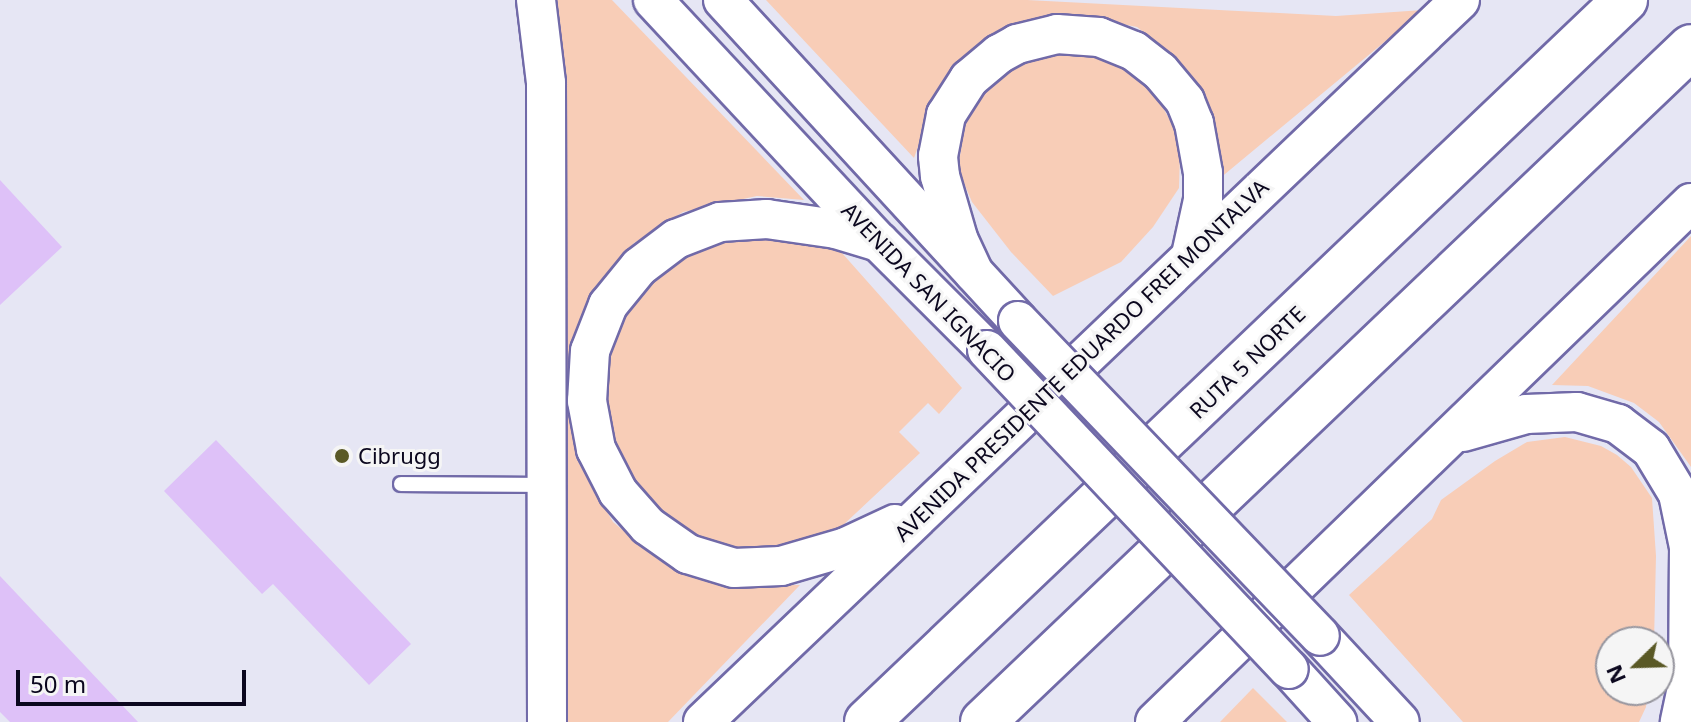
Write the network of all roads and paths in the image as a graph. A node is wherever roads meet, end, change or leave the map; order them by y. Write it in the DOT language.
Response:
graph roads {
  1 [pos="536,0"];
  2 [pos="653,0"];
  3 [pos="723,0"];
  4 [pos="1460,0"];
  5 [pos="1625,0"];
  6 [pos="1691,47"];
  7 [pos="1691,203"];
  8 [pos="879,242"];
  9 [pos="1191,255"];
  10 [pos="974,273"];
  11 [pos="1456,434"];
  12 [pos="401,484"];
  13 [pos="545,485"];
  14 [pos="932,502"];
  15 [pos="547,722"];
  16 [pos="703,722"];
  17 [pos="867,722"];
  18 [pos="983,722"];
  19 [pos="1155,722"];
  20 [pos="1337,722"];
  21 [pos="1400,722"];
  22 [pos="1680,722"];
  1 -- 13 [label="main road"];
  2 -- 8 [label="main road, AVENIDA SAN IGNACIO"];
  3 -- 10 [label="main road, AVENIDA SAN IGNACIO"];
  4 -- 9 [label="main road, AVENIDA PRESIDENTE EDUARDO FREI MONTALVA"];
  5 -- 17 [label="highway, RUTA 5 NORTE"];
  6 -- 18 [label="highway"];
  7 -- 11 [label="main road"];
  8 -- 14 [label="main road"];
  8 -- 20 [label="main road, AVENIDA SAN IGNACIO, bridge"];
  9 -- 10 [label="main road"];
  9 -- 14 [label="main road, AVENIDA PRESIDENTE EDUARDO FREI MONTALVA"];
  10 -- 21 [label="main road, AVENIDA SAN IGNACIO, bridge"];
  11 -- 19 [label="main road"];
  11 -- 22 [label="main road"];
  12 -- 13 [label="lane"];
  13 -- 15 [label="main road"];
  14 -- 16 [label="main road, AVENIDA PRESIDENTE EDUARDO FREI MONTALVA"];
}
